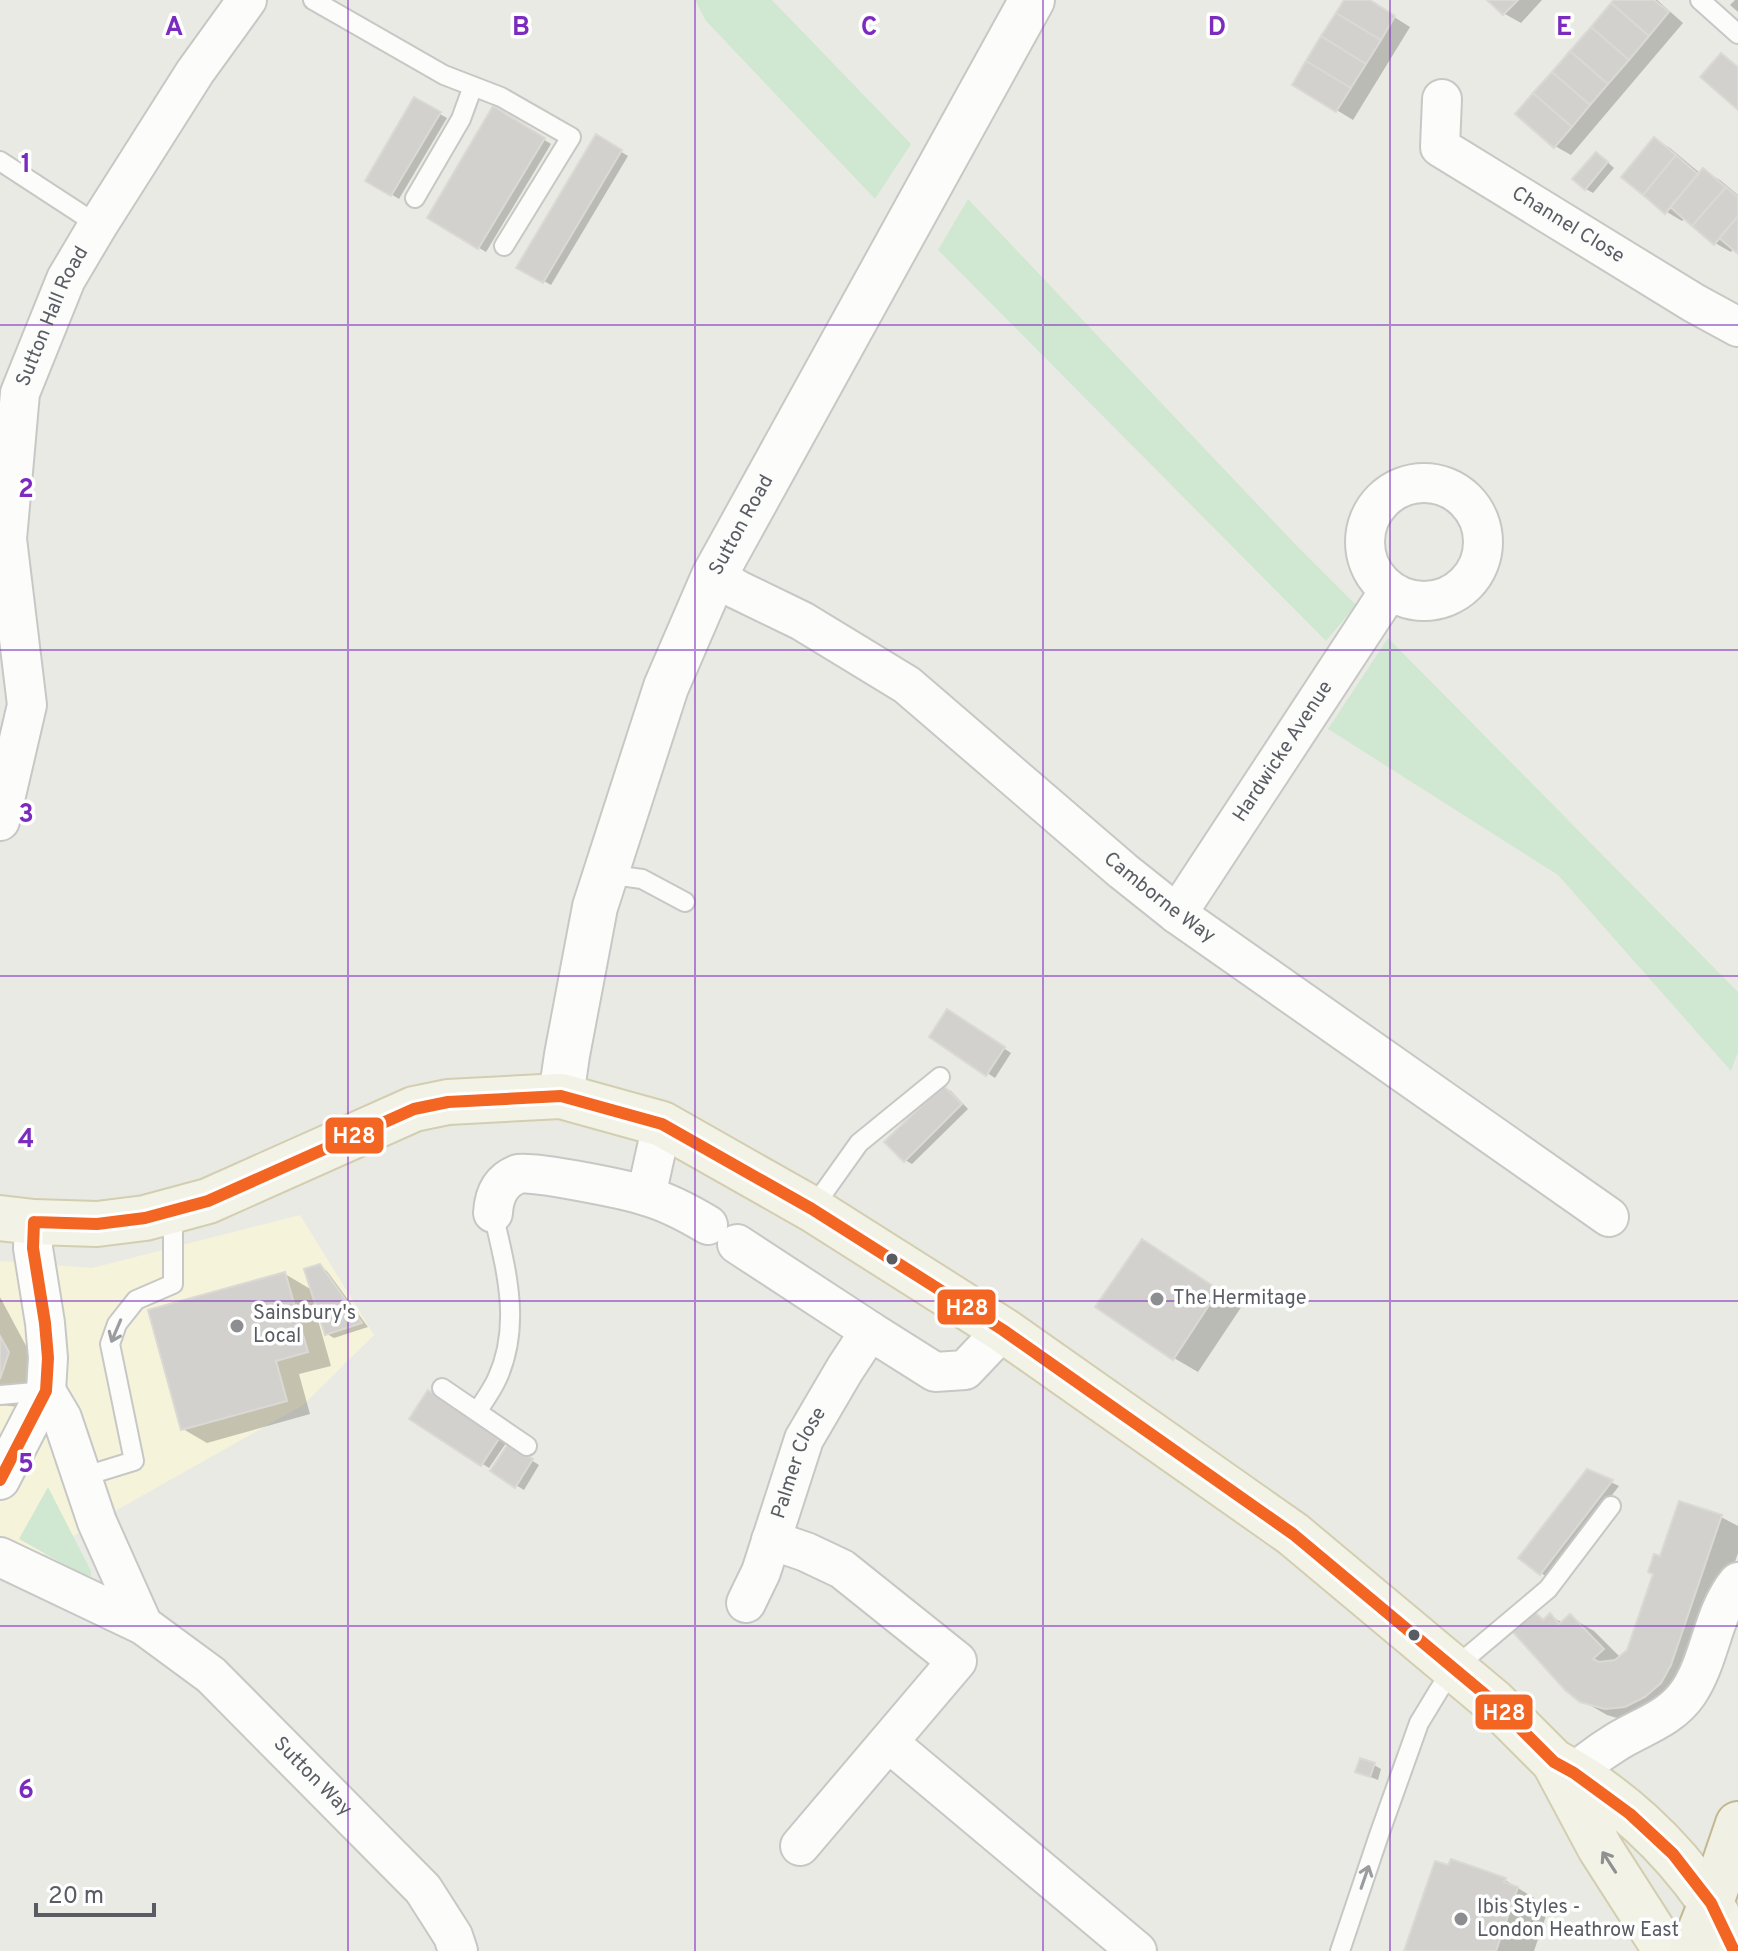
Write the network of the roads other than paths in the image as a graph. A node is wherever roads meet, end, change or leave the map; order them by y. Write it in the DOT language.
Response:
graph roads {
  1 [pos="247,0"];
  2 [pos="313,0"];
  3 [pos="1032,0"];
  4 [pos="1700,0"];
  5 [pos="1738,34"];
  6 [pos="473,86"];
  7 [pos="1442,99"];
  8 [pos="0,161"];
  9 [pos="415,198"];
  10 [pos="98,225"];
  11 [pos="504,246"];
  12 [pos="1738,327"];
  13 [pos="714,576"];
  14 [pos="1389,591"];
  15 [pos="0,821"];
  16 [pos="606,874"];
  17 [pos="685,902"];
  18 [pos="1177,914"];
  19 [pos="940,1077"];
  20 [pos="561,1096"];
  21 [pos="662,1124"];
  22 [pos="646,1196"];
  23 [pos="812,1209"];
  24 [pos="173,1210"];
  25 [pos="493,1213"];
  26 [pos="1609,1217"];
  27 [pos="17,1220"];
  28 [pos="1003,1330"];
  29 [pos="870,1331"];
  30 [pos="442,1388"];
  31 [pos="46,1391"];
  32 [pos="0,1395"];
  33 [pos="477,1412"];
  34 [pos="527,1446"];
  35 [pos="82,1477"];
  36 [pos="0,1480"];
  37 [pos="1611,1506"];
  38 [pos="771,1540"];
  39 [pos="0,1557"];
  40 [pos="1738,1582"];
  41 [pos="746,1603"];
  42 [pos="143,1625"];
  43 [pos="1453,1669"];
  44 [pos="889,1743"];
  45 [pos="1564,1772"];
  46 [pos="1738,1824"];
  47 [pos="800,1846"];
  48 [pos="1711,1903"];
  49 [pos="458,1951"];
  50 [pos="1137,1951"];
  51 [pos="1340,1951"];
  52 [pos="1666,1951"];
  53 [pos="1692,1951"];
  54 [pos="1734,1951"];
  1 -- 10 [label="street, Sutton Hall Road"];
  2 -- 6 [label="lane"];
  3 -- 13 [label="street, Sutton Road"];
  4 -- 5 [label="lane"];
  6 -- 9 [label="lane"];
  6 -- 11 [label="lane"];
  7 -- 12 [label="street, Channel Close"];
  8 -- 10 [label="lane"];
  10 -- 15 [label="street, Sutton Hall Road"];
  13 -- 16 [label="street, Sutton Road"];
  13 -- 18 [label="street, Camborne Way"];
  14 -- 18 [label="street, Hardwicke Avenue"];
  16 -- 17 [label="lane"];
  16 -- 20 [label="street, Sutton Road"];
  18 -- 26 [label="street, Camborne Way"];
  19 -- 23 [label="lane"];
  20 -- 21 [label="main road"];
  20 -- 24 [label="main road"];
  21 -- 22 [label="street"];
  21 -- 23 [label="main road"];
  22 -- 25 [label="street"];
  22 -- 29 [label="street"];
  23 -- 28 [label="main road"];
  24 -- 27 [label="main road"];
  24 -- 35 [label="lane, one-way"];
  25 -- 33 [label="lane"];
  27 -- 31 [label="street"];
  28 -- 29 [label="street"];
  28 -- 43 [label="main road"];
  29 -- 38 [label="street, Palmer Close"];
  30 -- 33 [label="lane"];
  31 -- 32 [label="lane"];
  31 -- 35 [label="street, Sutton Way"];
  31 -- 36 [label="street"];
  33 -- 34 [label="lane"];
  35 -- 42 [label="street, Sutton Way"];
  37 -- 43 [label="lane"];
  38 -- 41 [label="street, Palmer Close"];
  38 -- 44 [label="street"];
  39 -- 42 [label="street, Sutton Way"];
  40 -- 45 [label="street"];
  42 -- 49 [label="street, Sutton Way"];
  43 -- 45 [label="main road"];
  51 -- 43 [label="lane, one-way"];
  44 -- 47 [label="street"];
  44 -- 50 [label="street"];
  45 -- 48 [label="main road"];
  52 -- 45 [label="main road, one-way"];
  46 -- 48 [label="highway"];
  48 -- 53 [label="highway"];
  48 -- 54 [label="main road"];
}
